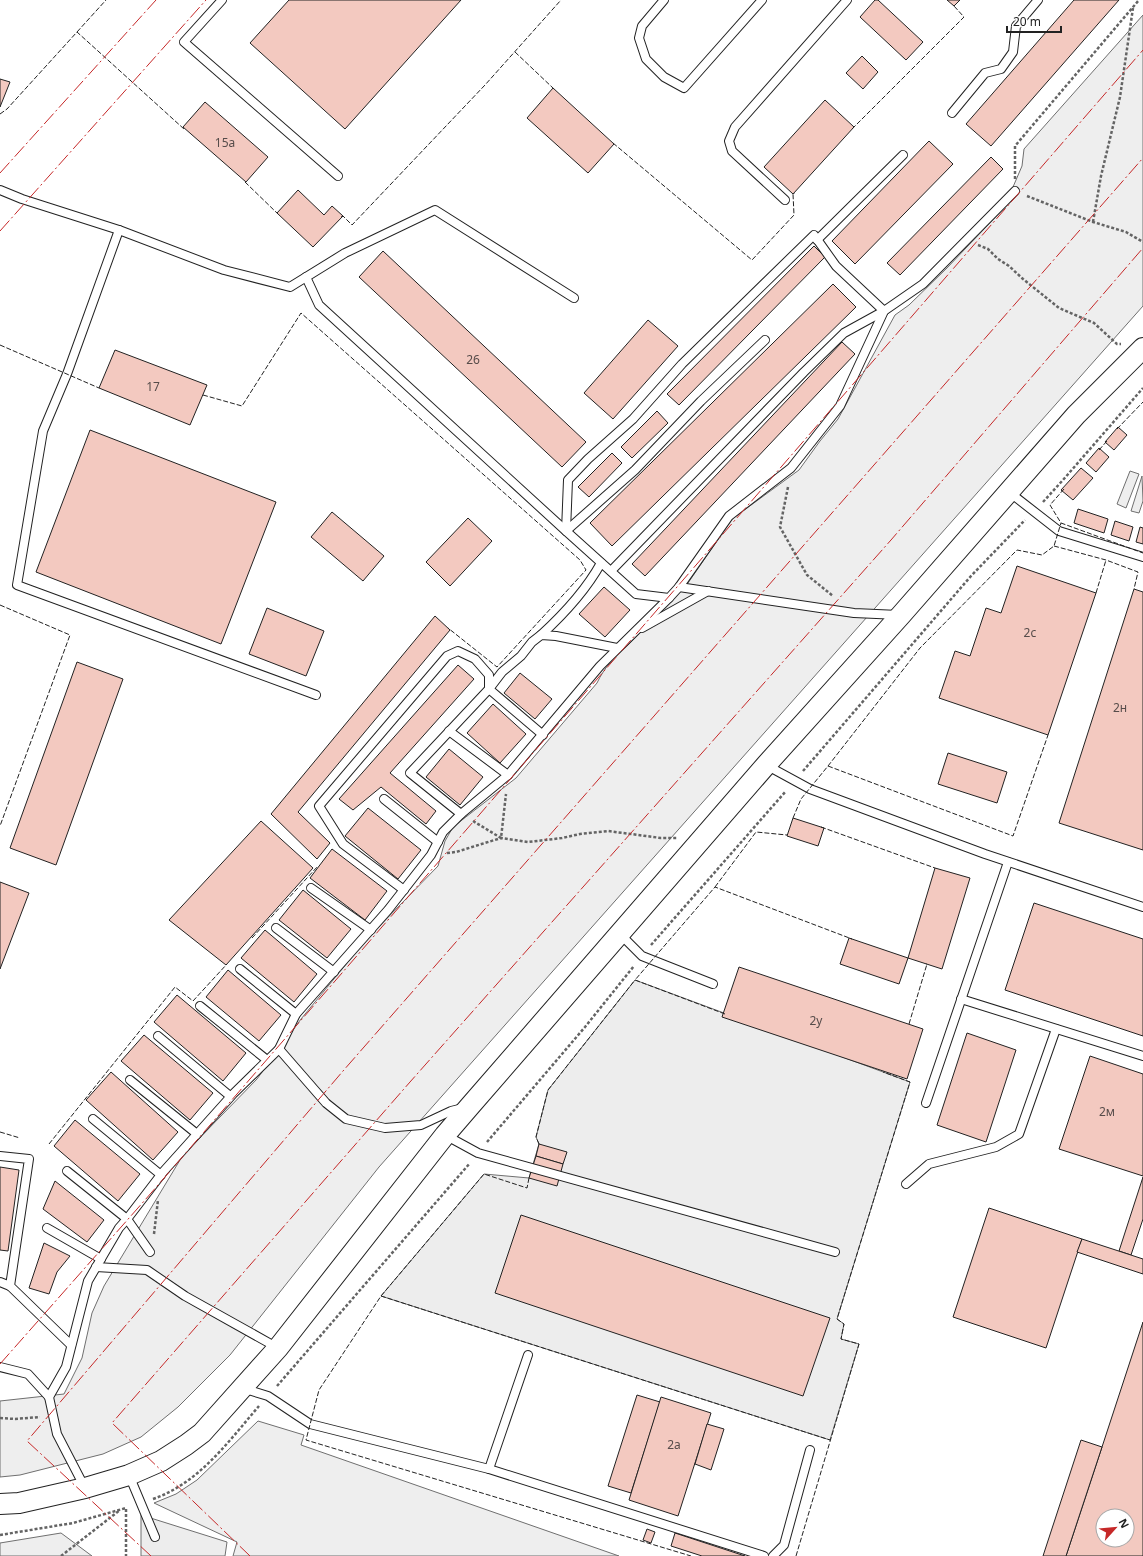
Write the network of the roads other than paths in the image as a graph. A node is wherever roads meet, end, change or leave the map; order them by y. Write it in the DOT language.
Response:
graph roads {
  1 [pos="222,0"];
  2 [pos="664,0"];
  3 [pos="762,0"];
  4 [pos="847,0"];
  5 [pos="1038,0"];
  6 [pos="952,113"];
  7 [pos="903,155"];
  8 [pos="338,176"];
  9 [pos="0,190"];
  10 [pos="1015,191"];
  11 [pos="785,200"];
  12 [pos="119,230"];
  13 [pos="817,240"];
  14 [pos="306,277"];
  15 [pos="574,298"];
  16 [pos="884,311"];
  17 [pos="765,340"];
  18 [pos="1143,348"];
  19 [pos="1009,492"];
  20 [pos="566,531"];
  21 [pos="1143,557"];
  22 [pos="602,563"];
  23 [pos="611,571"];
  24 [pos="679,587"];
  25 [pos="708,591"];
  26 [pos="669,598"];
  27 [pos="900,615"];
  28 [pos="631,635"];
  29 [pos="541,636"];
  30 [pos="617,648"];
  31 [pos="489,689"];
  32 [pos="316,695"];
  33 [pos="449,731"];
  34 [pos="543,735"];
  35 [pos="766,765"];
  36 [pos="508,775"];
  37 [pos="384,799"];
  38 [pos="461,814"];
  39 [pos="438,842"];
  40 [pos="1008,862"];
  41 [pos="310,888"];
  42 [pos="404,890"];
  43 [pos="1143,907"];
  44 [pos="276,928"];
  45 [pos="371,930"];
  46 [pos="620,934"];
  47 [pos="240,969"];
  48 [pos="334,972"];
  49 [pos="713,984"];
  50 [pos="962,999"];
  51 [pos="200,1006"];
  52 [pos="296,1014"];
  53 [pos="1056,1028"];
  54 [pos="158,1036"];
  55 [pos="279,1049"];
  56 [pos="1143,1056"];
  57 [pos="267,1060"];
  58 [pos="130,1080"];
  59 [pos="230,1096"];
  60 [pos="926,1103"];
  61 [pos="470,1106"];
  62 [pos="93,1119"];
  63 [pos="197,1134"];
  64 [pos="445,1135"];
  65 [pos="0,1156"];
  66 [pos="67,1171"];
  67 [pos="161,1175"];
  68 [pos="906,1184"];
  69 [pos="126,1219"];
  70 [pos="47,1228"];
  71 [pos="150,1252"];
  72 [pos="835,1252"];
  73 [pos="101,1260"];
  74 [pos="96,1267"];
  75 [pos="0,1282"];
  76 [pos="10,1286"];
  77 [pos="71,1345"];
  78 [pos="278,1348"];
  79 [pos="528,1355"];
  80 [pos="0,1368"];
  81 [pos="242,1388"];
  82 [pos="49,1397"];
  83 [pos="810,1450"];
  84 [pos="488,1468"];
  85 [pos="129,1475"];
  86 [pos="85,1488"];
  87 [pos="0,1504"];
  88 [pos="155,1537"];
  89 [pos="764,1556"];
  90 [pos="773,1556"];
  1 -- 8 [label="lane"];
  2 -- 3 [label="lane"];
  4 -- 11 [label="lane"];
  5 -- 6 [label="lane"];
  7 -- 13 [label="lane"];
  9 -- 12 [label="lane"];
  10 -- 16 [label="lane"];
  12 -- 14 [label="lane"];
  12 -- 32 [label="lane"];
  13 -- 16 [label="lane"];
  13 -- 20 [label="lane"];
  14 -- 15 [label="lane"];
  14 -- 20 [label="lane"];
  16 -- 23 [label="lane"];
  16 -- 24 [label="lane"];
  17 -- 20 [label="lane"];
  18 -- 19 [label="street"];
  19 -- 21 [label="lane"];
  19 -- 27 [label="street"];
  20 -- 22 [label="lane"];
  22 -- 23 [label="lane"];
  22 -- 29 [label="lane"];
  23 -- 26 [label="lane"];
  24 -- 25 [label="lane"];
  24 -- 26 [label="lane"];
  25 -- 27 [label="lane"];
  25 -- 28 [label="lane"];
  26 -- 28 [label="lane"];
  27 -- 35 [label="street"];
  28 -- 30 [label="lane"];
  29 -- 30 [label="lane"];
  29 -- 31 [label="lane"];
  30 -- 34 [label="lane"];
  31 -- 33 [label="lane"];
  31 -- 34 [label="lane"];
  31 -- 42 [label="lane"];
  33 -- 36 [label="lane"];
  33 -- 38 [label="lane"];
  34 -- 36 [label="lane"];
  35 -- 40 [label="lane"];
  35 -- 46 [label="street"];
  36 -- 38 [label="lane"];
  37 -- 39 [label="lane"];
  38 -- 39 [label="lane"];
  39 -- 42 [label="lane"];
  40 -- 43 [label="lane"];
  40 -- 50 [label="lane"];
  41 -- 45 [label="lane"];
  42 -- 45 [label="lane"];
  44 -- 48 [label="lane"];
  45 -- 48 [label="lane"];
  46 -- 49 [label="lane"];
  46 -- 61 [label="street"];
  47 -- 52 [label="lane"];
  48 -- 52 [label="lane"];
  50 -- 53 [label="lane"];
  50 -- 60 [label="lane"];
  51 -- 57 [label="lane"];
  52 -- 55 [label="lane"];
  53 -- 56 [label="lane"];
  53 -- 68 [label="lane"];
  54 -- 59 [label="lane"];
  55 -- 57 [label="lane"];
  55 -- 61 [label="lane"];
  57 -- 59 [label="lane"];
  58 -- 63 [label="lane"];
  59 -- 63 [label="lane"];
  61 -- 64 [label="street"];
  62 -- 67 [label="lane"];
  63 -- 67 [label="lane"];
  64 -- 72 [label="lane"];
  64 -- 78 [label="street"];
  65 -- 76 [label="lane"];
  66 -- 69 [label="lane"];
  67 -- 69 [label="lane"];
  69 -- 71 [label="lane"];
  69 -- 73 [label="lane"];
  70 -- 73 [label="lane"];
  73 -- 74 [label="lane"];
  74 -- 77 [label="lane"];
  74 -- 78 [label="lane"];
  75 -- 76 [label="lane"];
  76 -- 77 [label="lane"];
  77 -- 82 [label="lane"];
  78 -- 81 [label="street"];
  79 -- 84 [label="lane"];
  80 -- 82 [label="lane"];
  81 -- 84 [label="lane"];
  81 -- 85 [label="street"];
  82 -- 86 [label="lane"];
  83 -- 90 [label="lane"];
  84 -- 89 [label="lane"];
  85 -- 86 [label="street"];
  85 -- 88 [label="lane"];
  86 -- 87 [label="street"];
}
